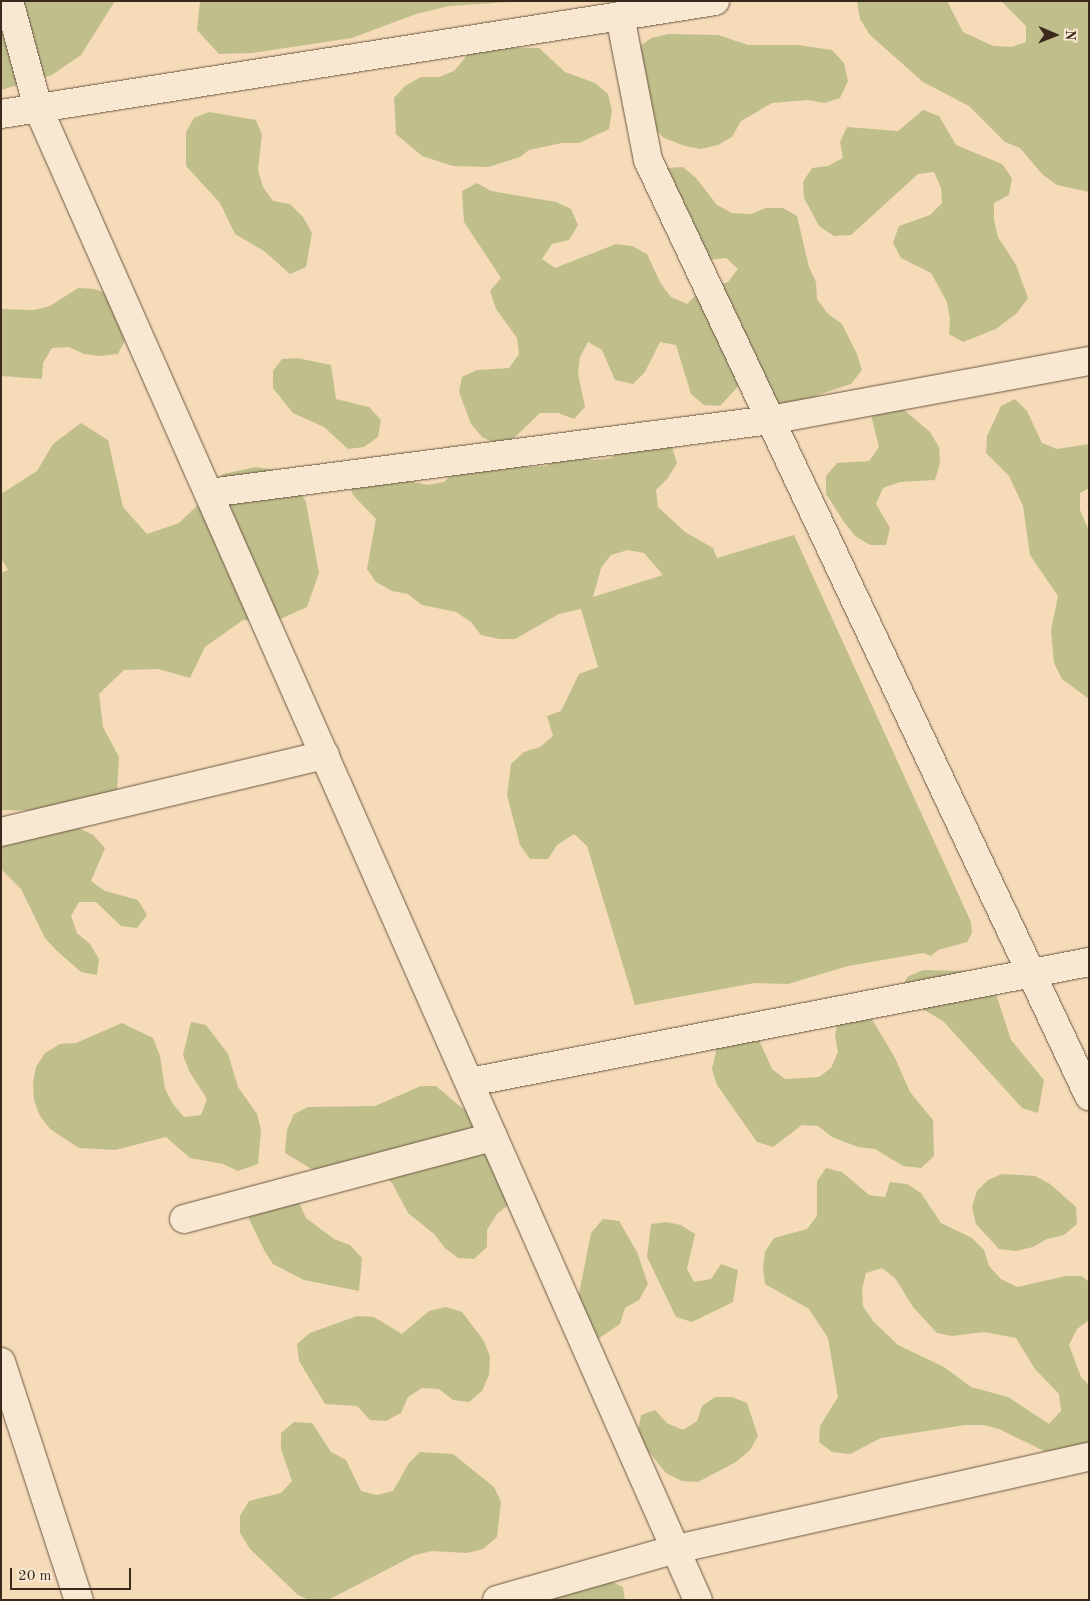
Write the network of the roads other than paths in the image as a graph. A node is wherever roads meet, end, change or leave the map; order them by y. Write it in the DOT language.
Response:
graph roads {
  1 [pos="9,1"];
  2 [pos="715,1"];
  3 [pos="633,10"];
  4 [pos="38,108"];
  5 [pos="1,114"];
  6 [pos="1089,361"];
  7 [pos="770,420"];
  8 [pos="209,493"];
  9 [pos="324,755"];
  10 [pos="1,832"];
  11 [pos="1089,962"];
  12 [pos="1031,973"];
  13 [pos="470,1082"];
  14 [pos="1089,1096"];
  15 [pos="493,1137"];
  16 [pos="184,1218"];
  17 [pos="1,1362"];
  18 [pos="1089,1457"];
  19 [pos="676,1549"];
  20 [pos="79,1600"];
  21 [pos="497,1600"];
  22 [pos="698,1600"];
  1 -- 4 [label="street"];
  2 -- 3 [label="street"];
  3 -- 4 [label="street"];
  3 -- 7 [label="street"];
  4 -- 5 [label="street"];
  4 -- 8 [label="street"];
  6 -- 7 [label="street"];
  7 -- 8 [label="street"];
  7 -- 12 [label="street"];
  8 -- 9 [label="street"];
  9 -- 10 [label="street"];
  9 -- 13 [label="street"];
  11 -- 12 [label="street"];
  12 -- 13 [label="street"];
  12 -- 14 [label="street"];
  13 -- 15 [label="street"];
  15 -- 16 [label="street"];
  15 -- 19 [label="street"];
  17 -- 20 [label="street"];
  18 -- 19 [label="street"];
  19 -- 21 [label="street"];
  19 -- 22 [label="street"];
}
